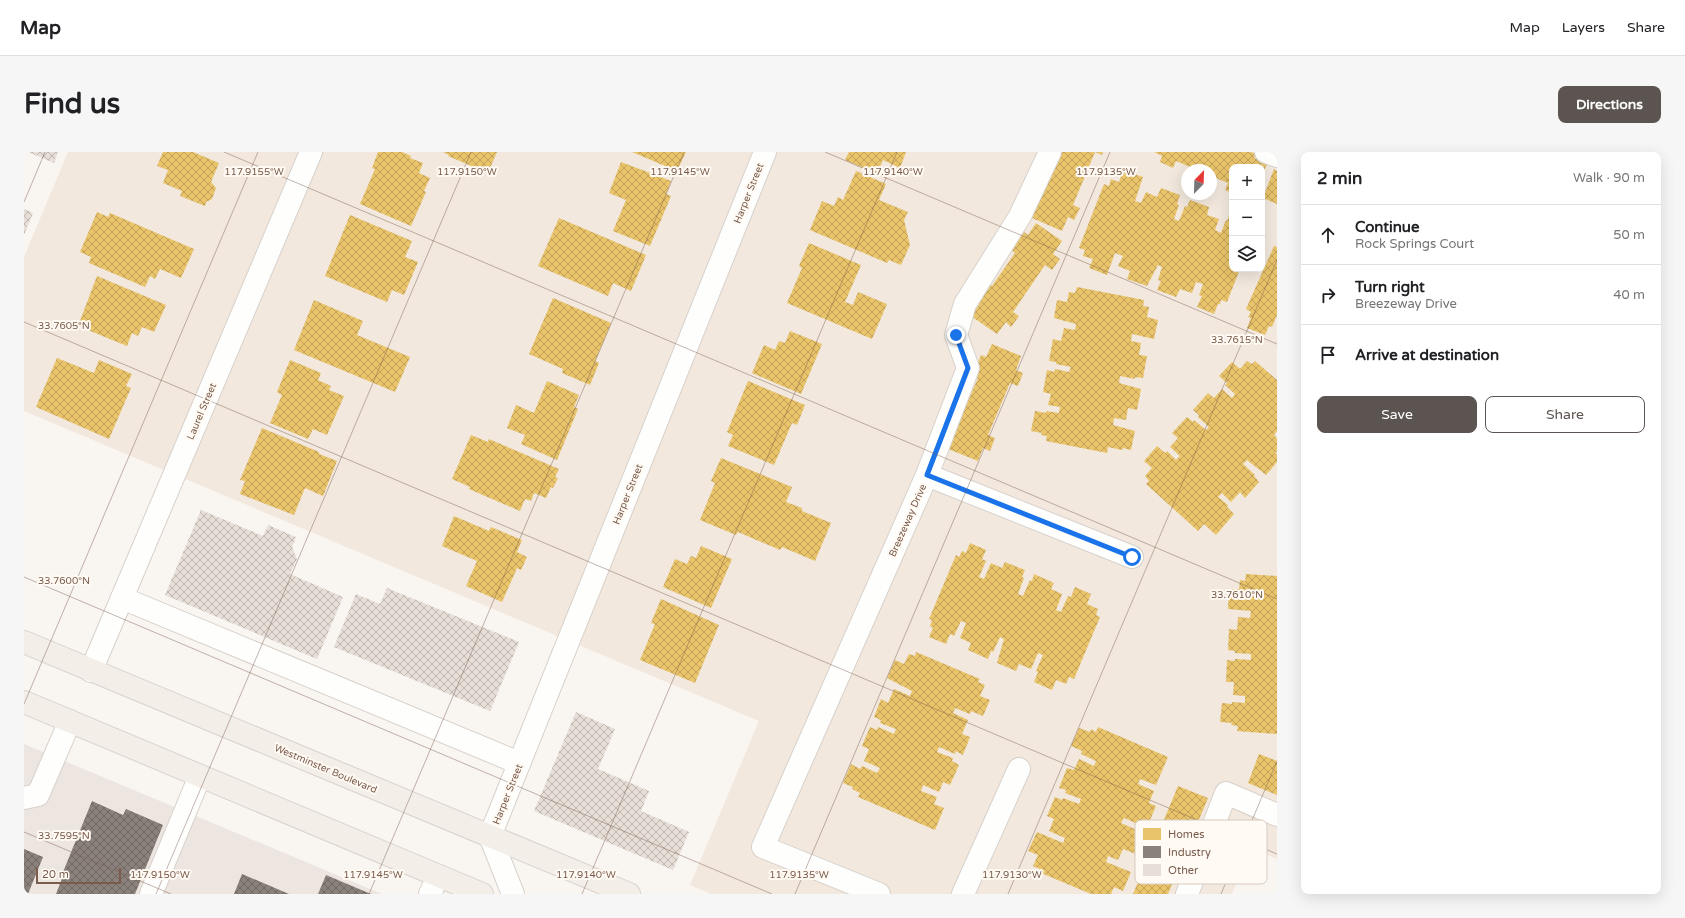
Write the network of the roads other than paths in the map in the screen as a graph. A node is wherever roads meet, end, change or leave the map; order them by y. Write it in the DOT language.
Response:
graph roads {
  1 [pos="311,152"];
  2 [pos="765,152"];
  3 [pos="1050,152"];
  4 [pos="1266,152"];
  5 [pos="1277,156"];
  6 [pos="927,475"];
  7 [pos="1132,557"];
  8 [pos="122,598"];
  9 [pos="24,642"];
  10 [pos="91,670"];
  11 [pos="24,702"];
  12 [pos="70,721"];
  13 [pos="519,763"];
  14 [pos="1019,769"];
  15 [pos="200,776"];
  16 [pos="24,798"];
  17 [pos="1277,815"];
  18 [pos="1216,820"];
  19 [pos="490,836"];
  20 [pos="1191,884"];
  21 [pos="434,885"];
  22 [pos="152,894"];
  23 [pos="482,894"];
  24 [pos="513,894"];
  25 [pos="629,894"];
  26 [pos="879,894"];
  27 [pos="963,894"];
  28 [pos="1187,894"];
  1 -- 8 [label="street, Laurel Street"];
  2 -- 13 [label="street, Harper Street"];
  3 -- 6 [label="street, Breezeway Drive"];
  4 -- 5 [label="street"];
  6 -- 7 [label="street"];
  6 -- 26 [label="street, Breezeway Drive"];
  8 -- 10 [label="street, Laurel Street"];
  8 -- 13 [label="street"];
  9 -- 10 [label="main road, Westminster Boulevard"];
  10 -- 19 [label="main road, Westminster Boulevard"];
  11 -- 12 [label="main road"];
  12 -- 15 [label="main road"];
  12 -- 16 [label="street"];
  13 -- 19 [label="street, Harper Street"];
  14 -- 27 [label="street"];
  15 -- 21 [label="main road"];
  15 -- 22 [label="street"];
  17 -- 18 [label="street"];
  19 -- 24 [label="street"];
  19 -- 25 [label="main road, Westminster Boulevard"];
  20 -- 28 [label="street"];
  21 -- 23 [label="main road"];
}
